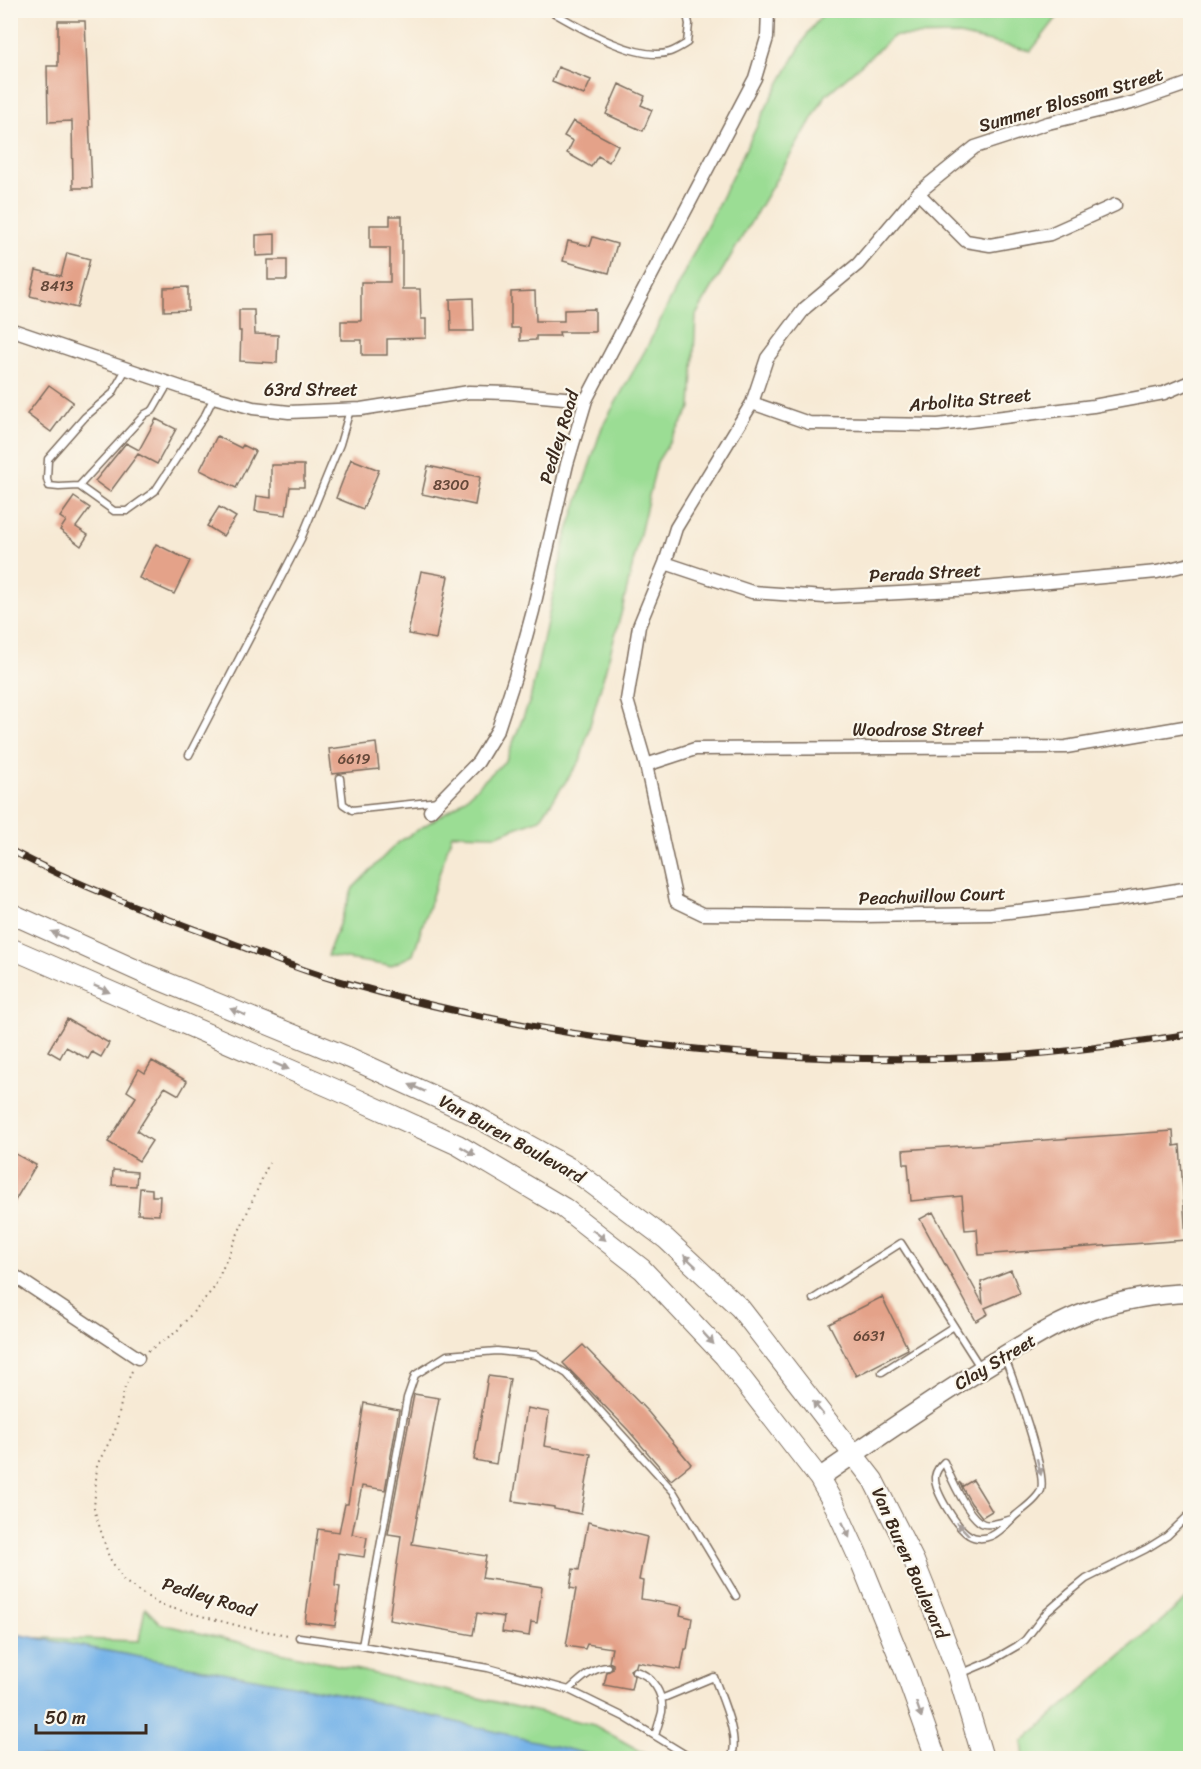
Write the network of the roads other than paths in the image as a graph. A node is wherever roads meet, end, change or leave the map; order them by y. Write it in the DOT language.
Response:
graph roads {
  1 [pos="549,10"];
  2 [pos="686,10"];
  3 [pos="768,10"];
  4 [pos="1191,83"];
  5 [pos="918,194"];
  6 [pos="1115,205"];
  7 [pos="10,329"];
  8 [pos="126,369"];
  9 [pos="1191,382"];
  10 [pos="168,384"];
  11 [pos="214,397"];
  12 [pos="586,400"];
  13 [pos="752,403"];
  14 [pos="350,410"];
  15 [pos="79,486"];
  16 [pos="665,563"];
  17 [pos="1191,564"];
  18 [pos="1191,726"];
  19 [pos="189,755"];
  20 [pos="646,765"];
  21 [pos="340,778"];
  22 [pos="440,801"];
  23 [pos="430,811"];
  24 [pos="1191,888"];
  25 [pos="676,901"];
  26 [pos="10,913"];
  27 [pos="10,948"];
  28 [pos="10,1273"];
  29 [pos="1191,1293"];
  30 [pos="813,1299"];
  31 [pos="954,1326"];
  32 [pos="1004,1356"];
  33 [pos="138,1358"];
  34 [pos="982,1370"];
  35 [pos="882,1372"];
  36 [pos="854,1454"];
  37 [pos="819,1478"];
  38 [pos="1191,1514"];
  39 [pos="1012,1519"];
  40 [pos="736,1596"];
  41 [pos="299,1636"];
  42 [pos="362,1646"];
  43 [pos="608,1667"];
  44 [pos="635,1671"];
  45 [pos="958,1674"];
  46 [pos="569,1690"];
  47 [pos="661,1699"];
  48 [pos="655,1736"];
  49 [pos="691,1758"];
  50 [pos="731,1758"];
  51 [pos="936,1758"];
  52 [pos="983,1758"];
  1 -- 2 [label="lane"];
  3 -- 12 [label="street, Pedley Road"];
  4 -- 5 [label="street, Summer Blossom Street"];
  5 -- 6 [label="street"];
  5 -- 13 [label="street, Summer Blossom Street"];
  7 -- 8 [label="street, 63rd Street"];
  8 -- 10 [label="street, 63rd Street"];
  8 -- 15 [label="lane"];
  9 -- 13 [label="street, Arbolita Street"];
  10 -- 11 [label="street, 63rd Street"];
  10 -- 15 [label="lane"];
  11 -- 14 [label="street, 63rd Street"];
  11 -- 15 [label="lane"];
  12 -- 14 [label="street, 63rd Street"];
  12 -- 22 [label="street, Pedley Road"];
  13 -- 16 [label="street, Summer Blossom Street"];
  14 -- 19 [label="lane"];
  16 -- 17 [label="street, Perada Street"];
  16 -- 20 [label="street, Summer Blossom Street"];
  18 -- 20 [label="street, Woodrose Street"];
  20 -- 25 [label="street, Summer Blossom Street"];
  21 -- 22 [label="lane"];
  22 -- 23 [label="street, Pedley Road"];
  24 -- 25 [label="street, Peachwillow Court"];
  36 -- 26 [label="main road, Van Buren Boulevard, one-way"];
  27 -- 37 [label="main road, Van Buren Boulevard, one-way"];
  28 -- 33 [label="street"];
  29 -- 32 [label="main road, Clay Street"];
  30 -- 31 [label="lane"];
  31 -- 34 [label="lane"];
  31 -- 35 [label="lane"];
  32 -- 34 [label="main road, Clay Street"];
  32 -- 39 [label="lane, one-way"];
  34 -- 36 [label="main road, Clay Street"];
  36 -- 37 [label="main road, Clay Street"];
  36 -- 45 [label="main road, Van Buren Boulevard"];
  37 -- 51 [label="main road, Van Buren Boulevard, one-way"];
  38 -- 45 [label="lane"];
  39 -- 39 [label="lane, one-way"];
  40 -- 42 [label="lane"];
  41 -- 42 [label="lane"];
  42 -- 46 [label="lane"];
  43 -- 46 [label="lane"];
  44 -- 47 [label="lane"];
  45 -- 52 [label="main road, Van Buren Boulevard"];
  46 -- 48 [label="lane"];
  47 -- 48 [label="lane"];
  47 -- 50 [label="lane"];
  48 -- 49 [label="lane"];
}
